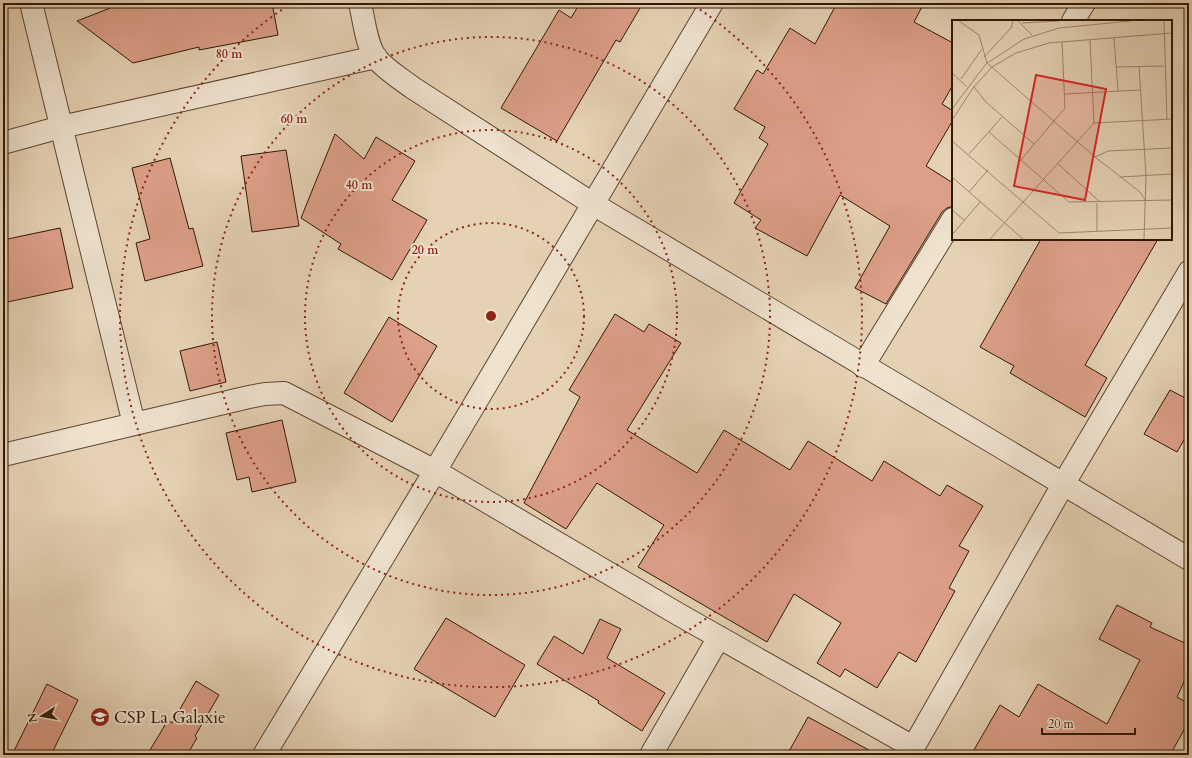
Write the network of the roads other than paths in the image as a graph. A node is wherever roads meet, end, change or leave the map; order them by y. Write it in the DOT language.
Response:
graph roads {
  1 [pos="31,3"];
  2 [pos="360,3"];
  3 [pos="712,3"];
  4 [pos="1084,3"];
  5 [pos="1074,20"];
  6 [pos="376,57"];
  7 [pos="61,127"];
  8 [pos="3,143"];
  9 [pos="593,204"];
  10 [pos="952,221"];
  11 [pos="1189,272"];
  12 [pos="863,366"];
  13 [pos="134,424"];
  14 [pos="3,455"];
  15 [pos="435,471"];
  16 [pos="1064,483"];
  17 [pos="1189,559"];
  18 [pos="719,637"];
  19 [pos="911,751"];
  20 [pos="264,755"];
  21 [pos="651,755"];
  1 -- 7 [label="street"];
  2 -- 6 [label="street"];
  3 -- 9 [label="street"];
  4 -- 5 [label="street"];
  6 -- 7 [label="street"];
  6 -- 9 [label="street"];
  7 -- 8 [label="street"];
  7 -- 13 [label="street"];
  9 -- 12 [label="street"];
  9 -- 15 [label="street"];
  10 -- 12 [label="street"];
  11 -- 16 [label="street"];
  12 -- 16 [label="street"];
  13 -- 14 [label="street"];
  13 -- 15 [label="street"];
  15 -- 18 [label="street"];
  15 -- 20 [label="street"];
  16 -- 17 [label="street"];
  16 -- 19 [label="street"];
  18 -- 19 [label="street"];
  18 -- 21 [label="street"];
}
